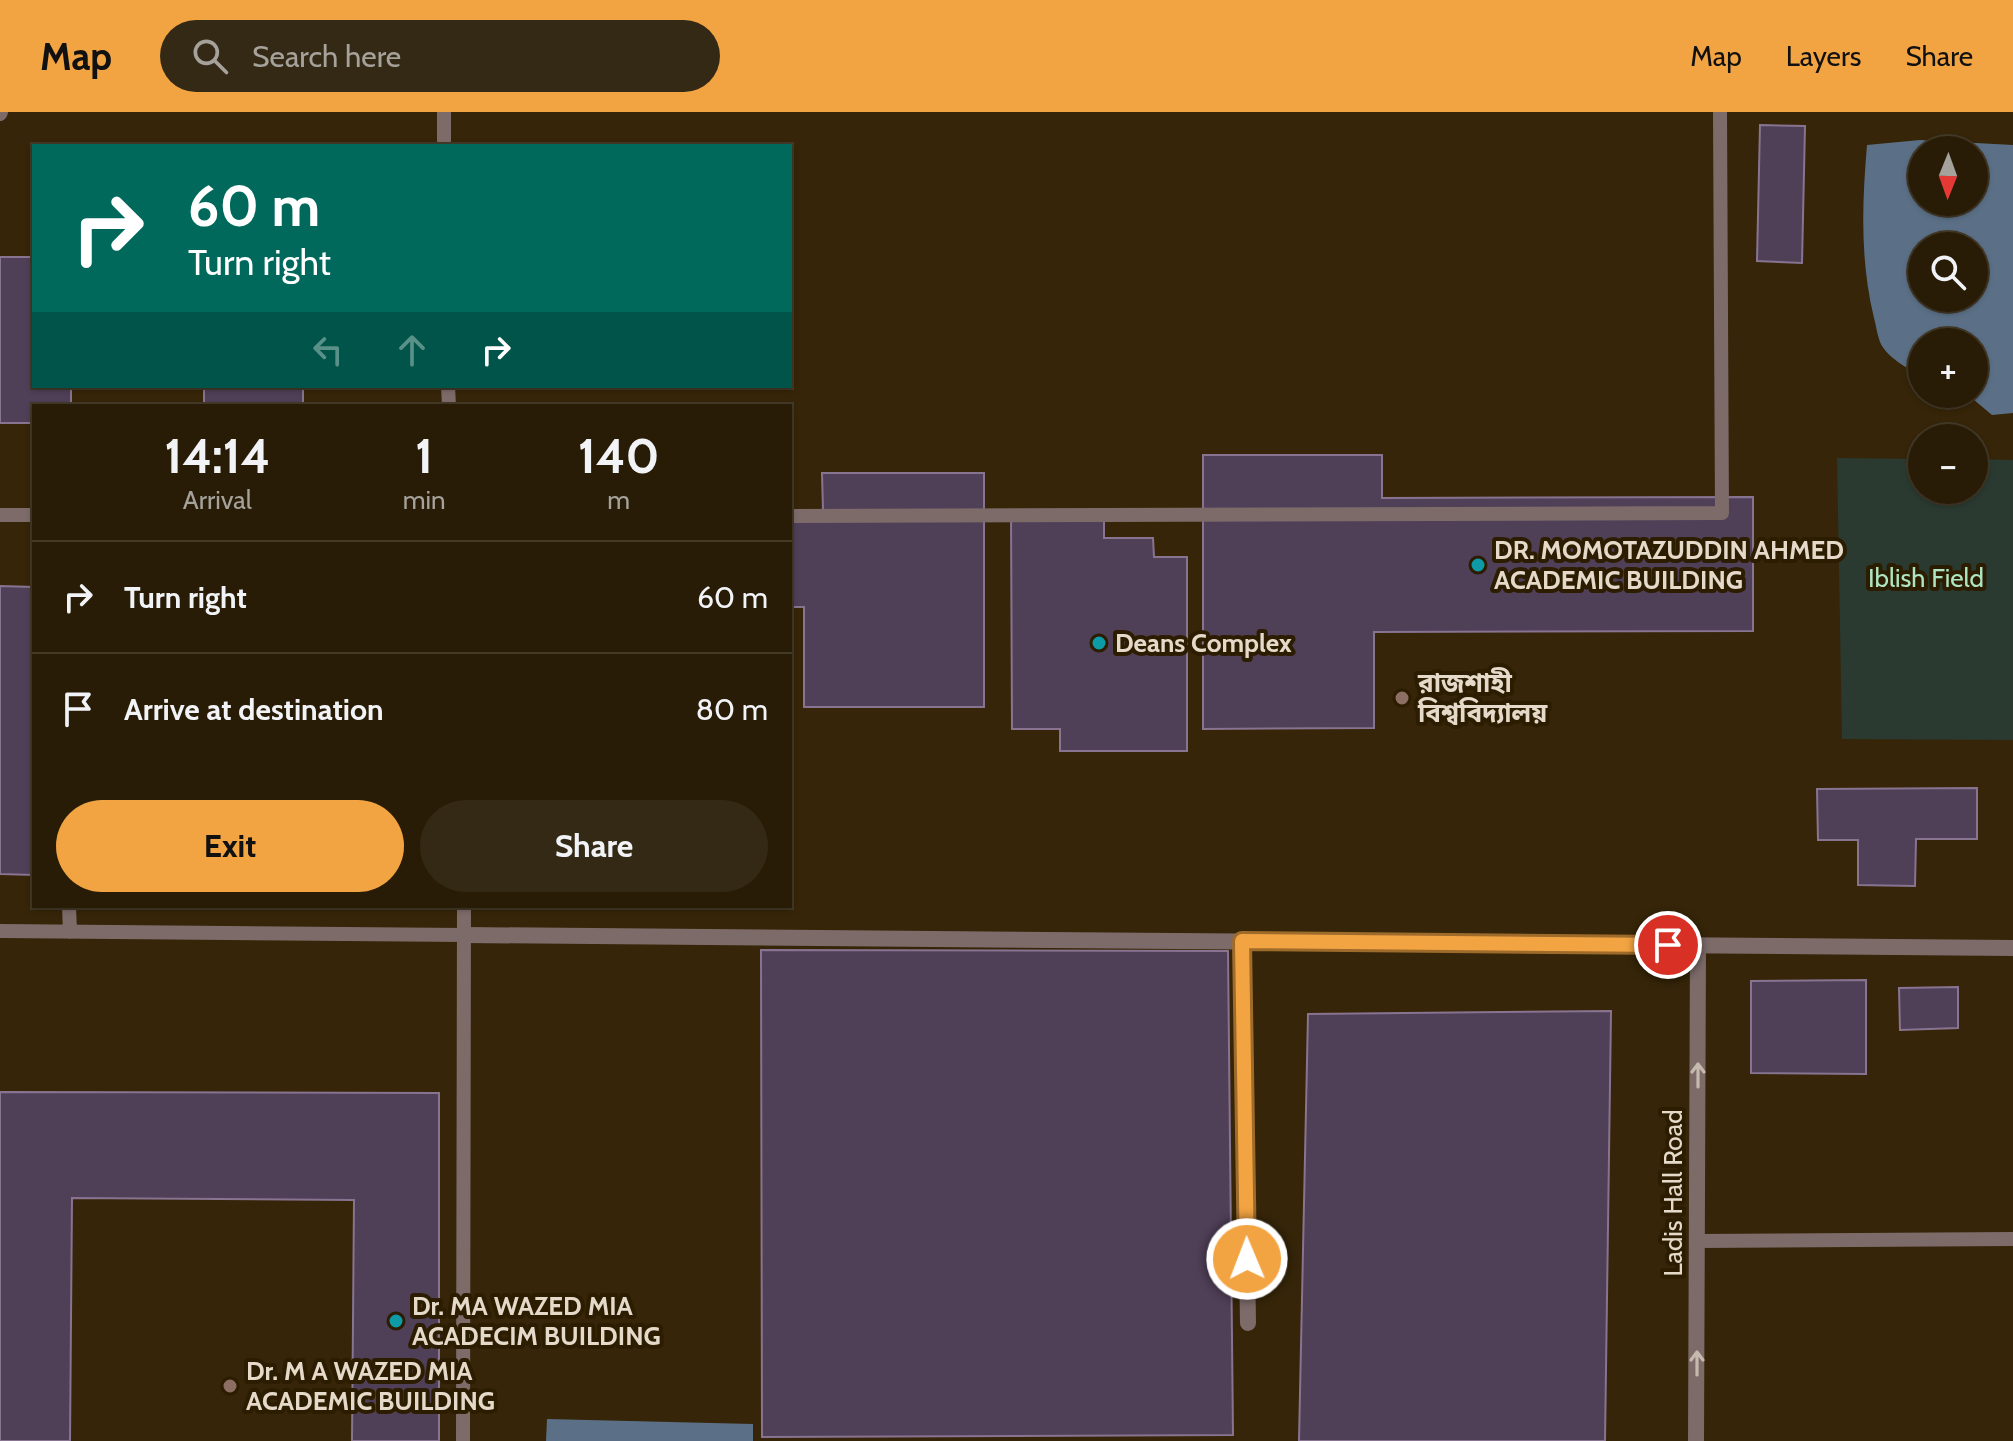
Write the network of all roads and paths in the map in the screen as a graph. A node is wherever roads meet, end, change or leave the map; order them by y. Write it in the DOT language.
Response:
graph roads {
  1 [pos="444,112"];
  2 [pos="1720,112"];
  3 [pos="444,144"];
  4 [pos="0,515"];
  5 [pos="32,515"];
  6 [pos="792,516"];
  7 [pos="69,908"];
  8 [pos="464,908"];
  9 [pos="0,931"];
  10 [pos="70,932"];
  11 [pos="465,935"];
  12 [pos="1242,941"];
  13 [pos="1698,945"];
  14 [pos="2013,948"];
  15 [pos="2013,1239"];
  16 [pos="1697,1241"];
  17 [pos="1248,1323"];
  18 [pos="463,1441"];
  19 [pos="1696,1441"];
  1 -- 3 [label="lane"];
  2 -- 6 [label="lane"];
  4 -- 5 [label="lane"];
  7 -- 10 [label="lane"];
  8 -- 11 [label="lane"];
  9 -- 10 [label="lane"];
  10 -- 11 [label="lane"];
  11 -- 12 [label="street"];
  11 -- 18 [label="lane"];
  12 -- 13 [label="street"];
  12 -- 17 [label="street"];
  13 -- 14 [label="street"];
  16 -- 13 [label="street, Ladis Hall Road, one-way"];
  15 -- 16 [label="lane"];
  19 -- 16 [label="street, Ladis Hall Road, one-way"];
}
